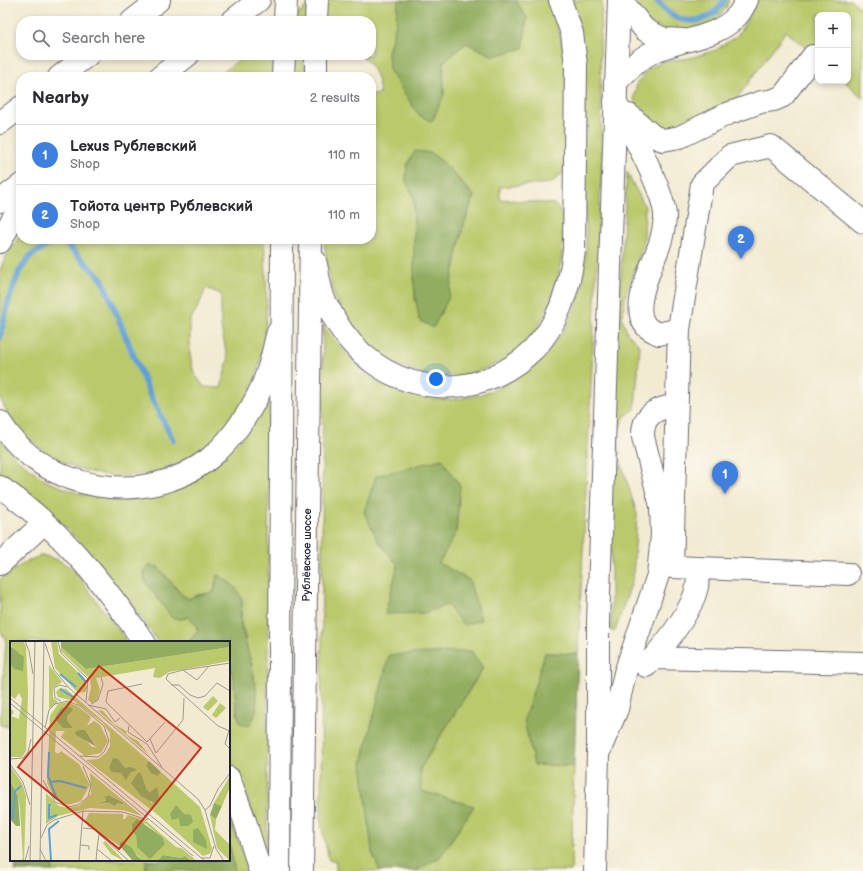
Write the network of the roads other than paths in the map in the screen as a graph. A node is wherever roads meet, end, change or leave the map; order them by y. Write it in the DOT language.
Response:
graph roads {
  1 [pos="160,0"];
  2 [pos="266,0"];
  3 [pos="286,0"];
  4 [pos="317,0"];
  5 [pos="560,0"];
  6 [pos="620,0"];
  7 [pos="747,0"];
  8 [pos="245,11"];
  9 [pos="139,16"];
  10 [pos="285,16"];
  11 [pos="316,16"];
  12 [pos="688,40"];
  13 [pos="813,56"];
  14 [pos="81,60"];
  15 [pos="182,60"];
  16 [pos="284,60"];
  17 [pos="316,60"];
  18 [pos="66,72"];
  19 [pos="166,72"];
  20 [pos="283,72"];
  21 [pos="316,72"];
  22 [pos="615,92"];
  23 [pos="16,111"];
  24 [pos="0,123"];
  25 [pos="16,189"];
  26 [pos="0,201"];
  27 [pos="16,213"];
  28 [pos="863,222"];
  29 [pos="0,242"];
  30 [pos="282,244"];
  31 [pos="311,244"];
  32 [pos="311,244"];
  33 [pos="283,314"];
  34 [pos="679,329"];
  35 [pos="675,406"];
  36 [pos="0,422"];
  37 [pos="0,487"];
  38 [pos="44,522"];
  39 [pos="0,564"];
  40 [pos="698,568"];
  41 [pos="848,574"];
  42 [pos="143,641"];
  43 [pos="653,658"];
  44 [pos="863,663"];
  45 [pos="620,696"];
  46 [pos="598,754"];
  47 [pos="230,781"];
  48 [pos="260,871"];
  49 [pos="279,871"];
  50 [pos="302,871"];
  51 [pos="595,871"];
  1 -- 9 [label="main road"];
  2 -- 8 [label="main road"];
  3 -- 10 [label="main road"];
  4 -- 11 [label="main road"];
  5 -- 31 [label="main road"];
  6 -- 12 [label="main road"];
  6 -- 22 [label="main road"];
  7 -- 12 [label="main road"];
  12 -- 22 [label="main road"];
  13 -- 22 [label="main road"];
  14 -- 18 [label="main road"];
  15 -- 19 [label="main road"];
  16 -- 20 [label="main road"];
  17 -- 21 [label="main road"];
  22 -- 34 [label="main road"];
  22 -- 46 [label="main road"];
  23 -- 24 [label="main road"];
  25 -- 26 [label="main road"];
  27 -- 29 [label="main road"];
  28 -- 34 [label="main road"];
  30 -- 33 [label="main road"];
  32 -- 50 [label="main road, Рублёвское шоссе"];
  33 -- 36 [label="main road"];
  33 -- 49 [label="main road"];
  34 -- 35 [label="main road"];
  35 -- 40 [label="main road"];
  35 -- 45 [label="main road"];
  37 -- 38 [label="main road"];
  38 -- 39 [label="main road"];
  38 -- 42 [label="main road"];
  40 -- 41 [label="main road"];
  40 -- 43 [label="main road"];
  43 -- 44 [label="main road"];
  43 -- 45 [label="main road"];
  45 -- 46 [label="main road"];
  46 -- 51 [label="main road"];
  47 -- 48 [label="main road"];
}
